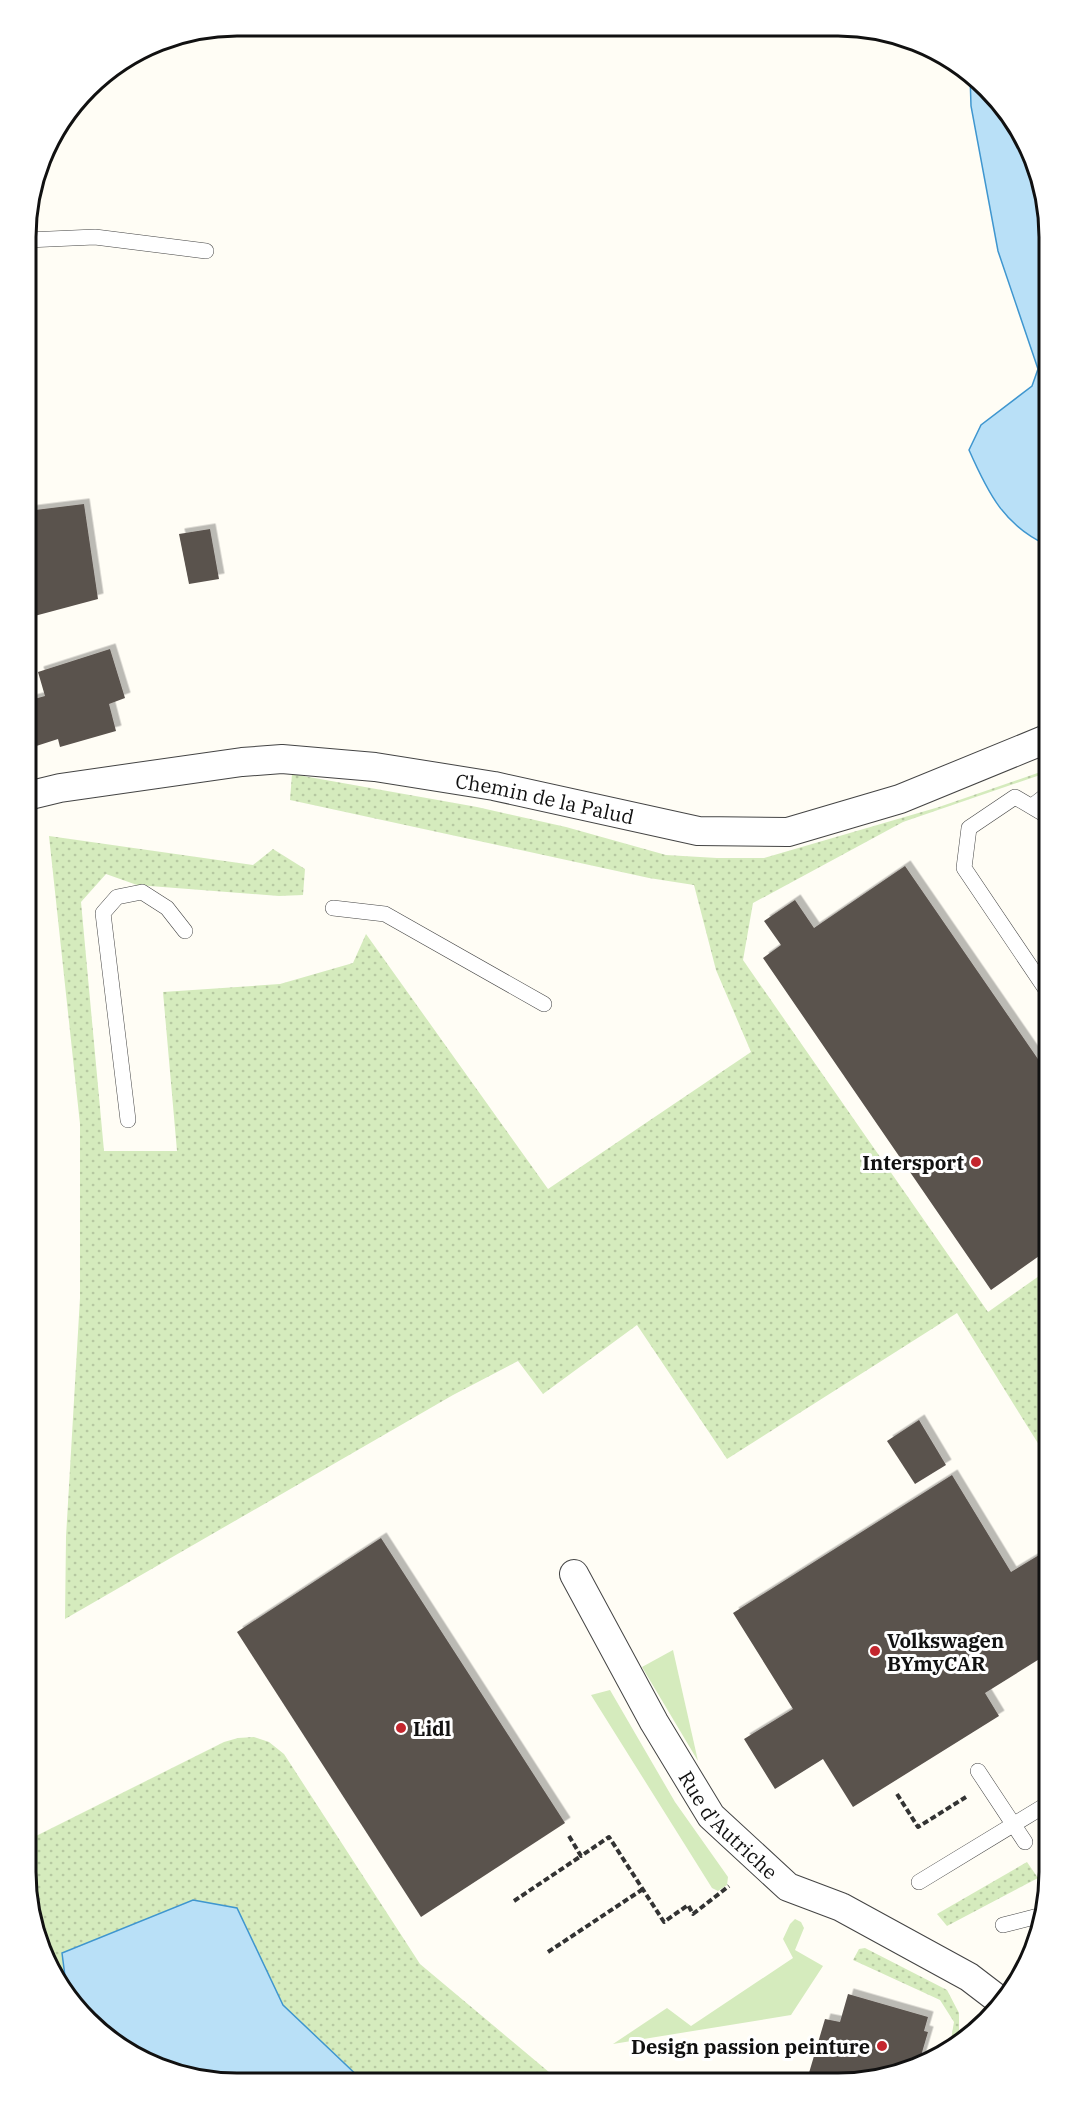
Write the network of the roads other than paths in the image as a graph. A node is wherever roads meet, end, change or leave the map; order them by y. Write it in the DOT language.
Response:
graph roads {
  1 [pos="36,240"];
  2 [pos="206,251"];
  3 [pos="1039,742"];
  4 [pos="36,794"];
  5 [pos="1039,801"];
  6 [pos="1032,806"];
  7 [pos="1039,811"];
  8 [pos="333,908"];
  9 [pos="185,931"];
  10 [pos="1039,979"];
  11 [pos="544,1005"];
  12 [pos="128,1120"];
  13 [pos="574,1574"];
  14 [pos="978,1771"];
  15 [pos="1039,1809"];
  16 [pos="1014,1824"];
  17 [pos="1025,1842"];
  18 [pos="919,1882"];
  19 [pos="1034,1917"];
  20 [pos="1003,1925"];
  21 [pos="996,1997"];
  1 -- 2 [label="lane"];
  3 -- 4 [label="street, Chemin de la Palud"];
  5 -- 6 [label="lane"];
  6 -- 7 [label="lane"];
  6 -- 10 [label="lane"];
  8 -- 11 [label="lane"];
  9 -- 12 [label="lane"];
  13 -- 21 [label="street, Rue d'Autriche"];
  14 -- 16 [label="lane"];
  15 -- 16 [label="lane"];
  16 -- 17 [label="lane"];
  16 -- 18 [label="lane"];
  19 -- 20 [label="lane"];
}
